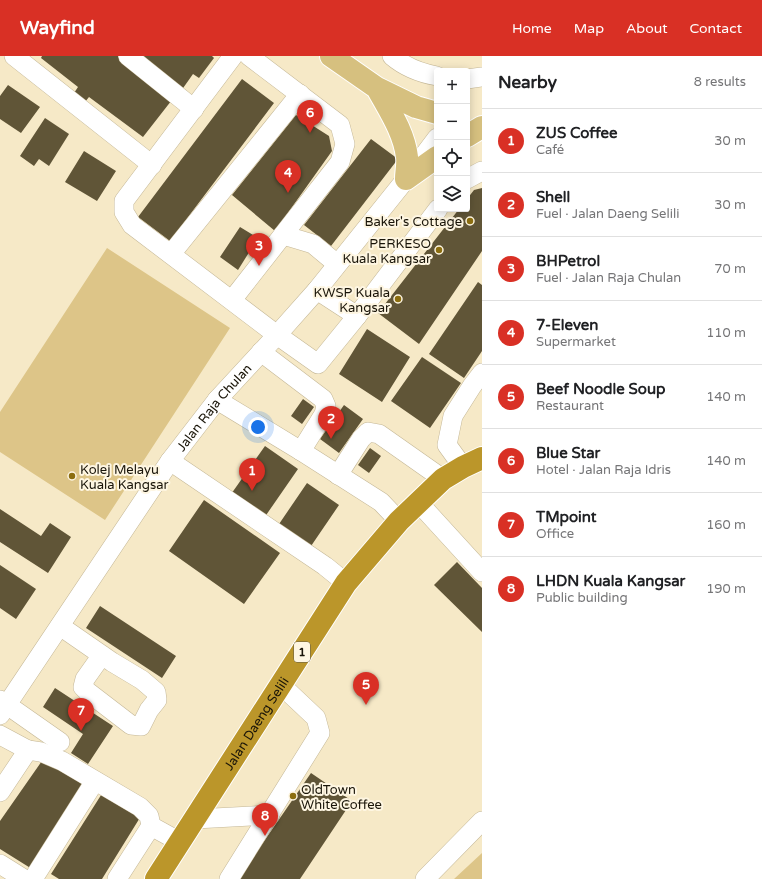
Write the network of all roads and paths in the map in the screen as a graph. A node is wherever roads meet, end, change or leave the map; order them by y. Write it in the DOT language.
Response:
graph roads {
  1 [pos="14,56"];
  2 [pos="128,56"];
  3 [pos="233,56"];
  4 [pos="249,56"];
  5 [pos="331,56"];
  6 [pos="392,56"];
  7 [pos="434,76"];
  8 [pos="482,77"];
  9 [pos="470,79"];
  10 [pos="377,88"];
  11 [pos="300,94"];
  12 [pos="194,109"];
  13 [pos="434,112"];
  14 [pos="470,118"];
  15 [pos="482,118"];
  16 [pos="482,127"];
  17 [pos="470,134"];
  18 [pos="435,140"];
  19 [pos="434,159"];
  20 [pos="152,165"];
  21 [pos="482,171"];
  22 [pos="470,177"];
  23 [pos="406,179"];
  24 [pos="436,212"];
  25 [pos="283,235"];
  26 [pos="171,254"];
  27 [pos="337,264"];
  28 [pos="317,290"];
  29 [pos="232,300"];
  30 [pos="357,316"];
  31 [pos="277,335"];
  32 [pos="260,352"];
  33 [pos="482,373"];
  34 [pos="217,400"];
  35 [pos="301,450"];
  36 [pos="482,458"];
  37 [pos="170,461"];
  38 [pos="463,467"];
  39 [pos="338,474"];
  40 [pos="443,478"];
  41 [pos="418,502"];
  42 [pos="399,521"];
  43 [pos="482,572"];
  44 [pos="346,582"];
  45 [pos="60,626"];
  46 [pos="102,655"];
  47 [pos="281,685"];
  48 [pos="2,707"];
  49 [pos="0,735"];
  50 [pos="60,742"];
  51 [pos="28,750"];
  52 [pos="94,781"];
  53 [pos="0,792"];
  54 [pos="270,814"];
  55 [pos="195,819"];
  56 [pos="482,821"];
  57 [pos="151,826"];
  58 [pos="180,842"];
  59 [pos="0,864"];
  60 [pos="24,879"];
  61 [pos="32,879"];
  62 [pos="117,879"];
  63 [pos="156,879"];
  64 [pos="229,879"];
  65 [pos="425,879"];
  1 -- 20 [label="street"];
  2 -- 12 [label="street"];
  3 -- 12 [label="street"];
  4 -- 11 [label="street"];
  5 -- 10 [label="main road"];
  6 -- 7 [label="street"];
  8 -- 9 [label="street"];
  10 -- 13 [label="main road"];
  10 -- 23 [label="main road"];
  11 -- 25 [label="street"];
  11 -- 26 [label="street"];
  12 -- 20 [label="street"];
  14 -- 15 [label="main road"];
  16 -- 17 [label="main road"];
  18 -- 23 [label="street, Jalan Raja Chulan"];
  19 -- 23 [label="main road"];
  20 -- 26 [label="street"];
  21 -- 22 [label="street"];
  23 -- 27 [label="street, Jalan Raja Chulan"];
  24 -- 30 [label="street"];
  25 -- 27 [label="street"];
  25 -- 29 [label="street"];
  26 -- 29 [label="street"];
  27 -- 28 [label="street, Jalan Raja Chulan"];
  28 -- 30 [label="street"];
  28 -- 31 [label="street, Jalan Raja Chulan"];
  29 -- 31 [label="street"];
  30 -- 31 [label="street"];
  31 -- 32 [label="street, Jalan Raja Chulan"];
  32 -- 34 [label="street, Jalan Raja Chulan"];
  32 -- 35 [label="street"];
  33 -- 38 [label="street"];
  34 -- 35 [label="street"];
  34 -- 37 [label="street, Jalan Raja Chulan"];
  35 -- 39 [label="street"];
  36 -- 38 [label="highway, Jalan Daeng Selili / 1"];
  37 -- 44 [label="street"];
  37 -- 45 [label="street, Jalan Raja Chulan"];
  38 -- 40 [label="highway, Jalan Daeng Selili / 1"];
  39 -- 40 [label="street"];
  39 -- 42 [label="street"];
  40 -- 41 [label="highway, Jalan Daeng Selili / 1"];
  41 -- 42 [label="highway, Jalan Daeng Selili / 1"];
  41 -- 43 [label="street"];
  42 -- 44 [label="highway, Jalan Daeng Selili / 1"];
  44 -- 47 [label="highway, Jalan Daeng Selili / 1"];
  45 -- 46 [label="street"];
  45 -- 48 [label="street, Jalan Raja Chulan"];
  47 -- 54 [label="street"];
  47 -- 55 [label="highway, Jalan Daeng Selili / 1"];
  48 -- 50 [label="street"];
  49 -- 51 [label="street"];
  51 -- 52 [label="street"];
  51 -- 53 [label="street"];
  52 -- 57 [label="street"];
  52 -- 61 [label="street"];
  54 -- 55 [label="street"];
  54 -- 64 [label="street"];
  55 -- 58 [label="highway, Jalan Daeng Selili / 1"];
  56 -- 65 [label="street"];
  57 -- 58 [label="street"];
  57 -- 62 [label="street"];
  58 -- 63 [label="highway, Jalan Daeng Selili / 1"];
  59 -- 60 [label="street"];
}
